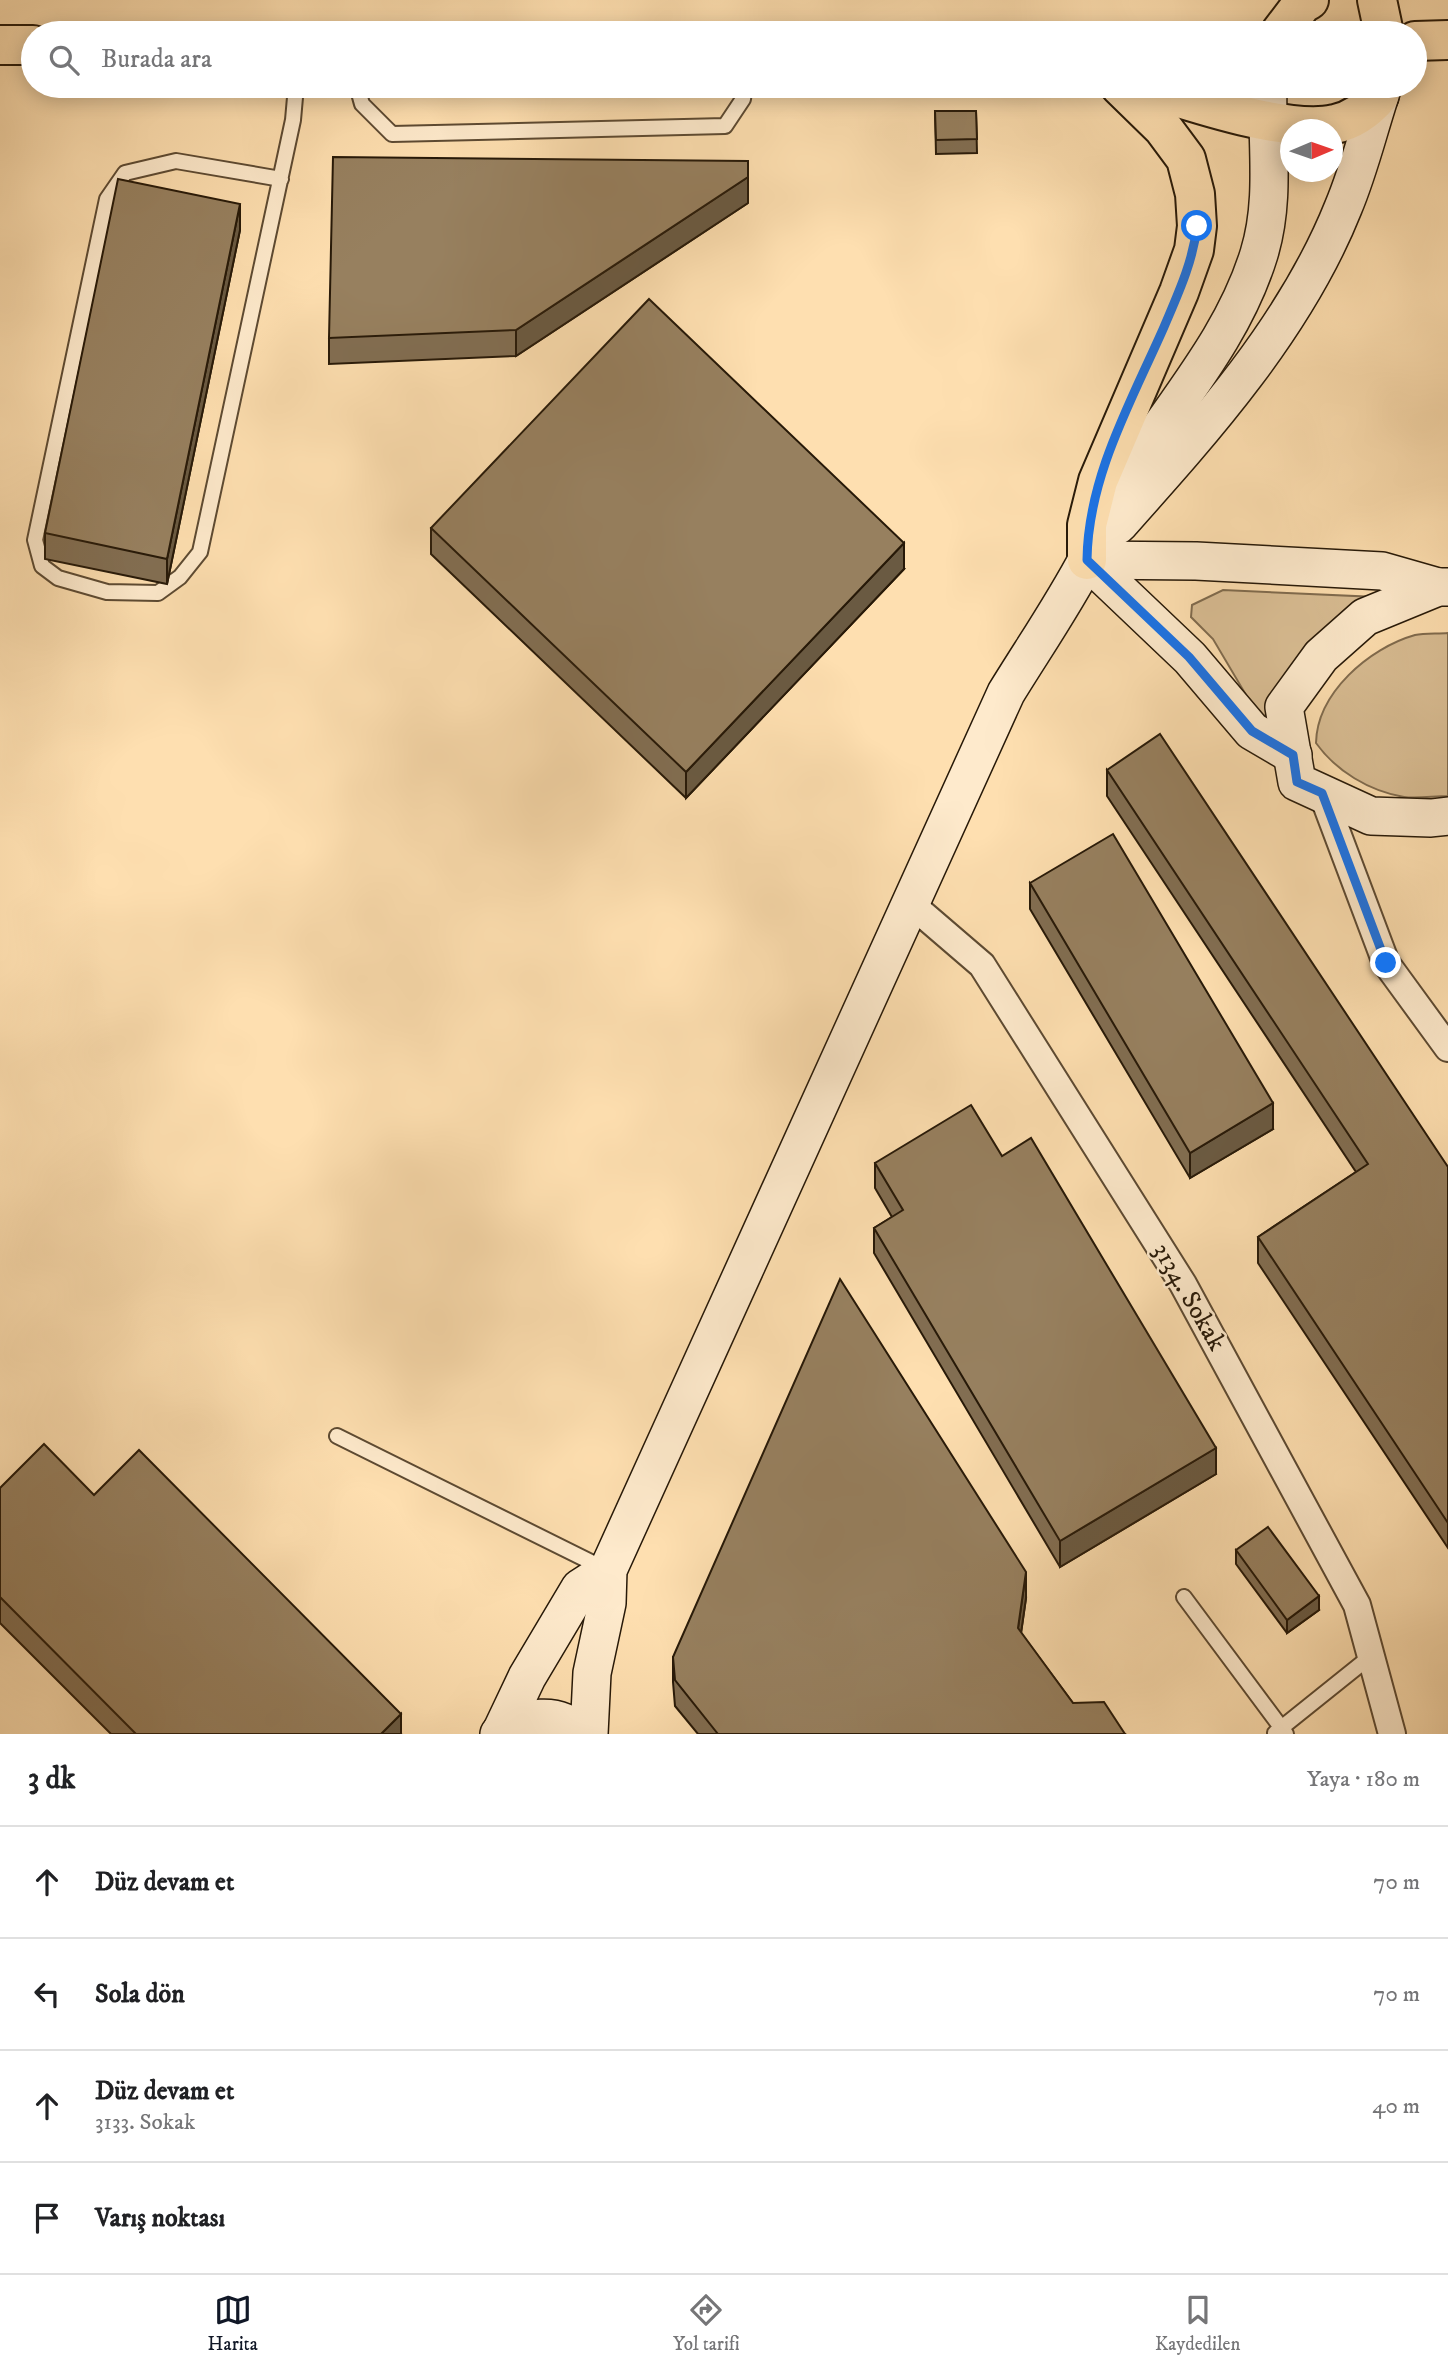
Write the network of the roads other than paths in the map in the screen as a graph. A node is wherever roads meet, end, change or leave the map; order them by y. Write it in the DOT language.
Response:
graph roads {
  1 [pos="1309,0"];
  2 [pos="1377,0"];
  3 [pos="1289,21"];
  4 [pos="1381,21"];
  5 [pos="1448,40"];
  6 [pos="1427,41"];
  7 [pos="0,45"];
  8 [pos="21,45"];
  9 [pos="295,98"];
  10 [pos="360,98"];
  11 [pos="743,98"];
  12 [pos="1132,98"];
  13 [pos="1231,98"];
  14 [pos="1374,98"];
  15 [pos="1379,98"];
  16 [pos="1268,103"];
  17 [pos="281,179"];
  18 [pos="1087,560"];
  19 [pos="1443,587"];
  20 [pos="1293,755"];
  21 [pos="1322,793"];
  22 [pos="1448,816"];
  23 [pos="911,904"];
  24 [pos="1448,1048"];
  25 [pos="337,1436"];
  26 [pos="608,1570"];
  27 [pos="1184,1597"];
  28 [pos="1371,1656"];
  29 [pos="1280,1732"];
  30 [pos="499,1734"];
  31 [pos="581,1734"];
  32 [pos="589,1734"];
  33 [pos="1392,1734"];
  1 -- 3 [label="main road"];
  2 -- 4 [label="main road"];
  5 -- 6 [label="main road"];
  7 -- 8 [label="main road"];
  9 -- 17 [label="lane"];
  10 -- 11 [label="lane"];
  12 -- 18 [label="main road"];
  13 -- 16 [label="main road"];
  14 -- 16 [label="main road"];
  15 -- 18 [label="main road"];
  16 -- 18 [label="main road"];
  17 -- 17 [label="lane"];
  18 -- 19 [label="main road"];
  18 -- 20 [label="main road"];
  18 -- 23 [label="main road"];
  19 -- 20 [label="main road"];
  20 -- 21 [label="main road"];
  21 -- 22 [label="main road"];
  21 -- 24 [label="street"];
  23 -- 26 [label="main road"];
  23 -- 28 [label="street, 3134. Sokak"];
  25 -- 26 [label="lane"];
  26 -- 30 [label="main road"];
  26 -- 32 [label="main road"];
  27 -- 29 [label="lane"];
  28 -- 29 [label="lane"];
  28 -- 33 [label="street, 3134. Sokak"];
  30 -- 31 [label="main road"];
}
